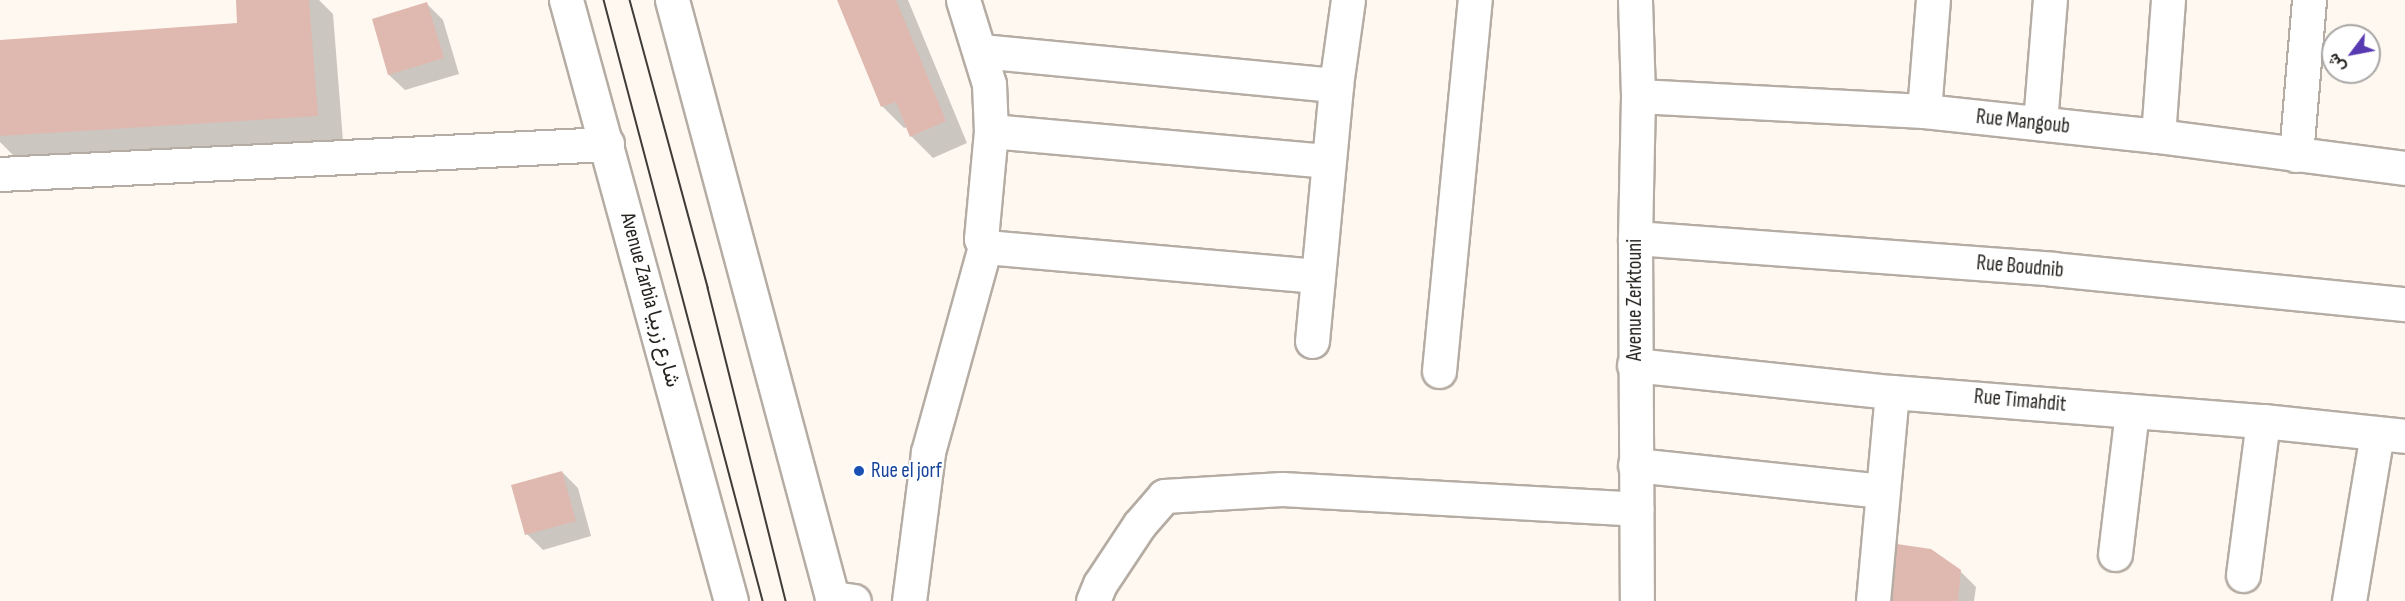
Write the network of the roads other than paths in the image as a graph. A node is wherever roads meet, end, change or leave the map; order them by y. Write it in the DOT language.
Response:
graph roads {
  1 [pos="566,0"];
  2 [pos="672,0"];
  3 [pos="963,0"];
  4 [pos="1348,0"];
  5 [pos="1475,0"];
  6 [pos="1635,0"];
  7 [pos="1933,0"];
  8 [pos="2050,0"];
  9 [pos="2168,0"];
  10 [pos="2309,0"];
  11 [pos="981,51"];
  12 [pos="1336,85"];
  13 [pos="1638,96"];
  14 [pos="1924,111"];
  15 [pos="2040,123"];
  16 [pos="991,131"];
  17 [pos="2158,136"];
  18 [pos="607,144"];
  19 [pos="2296,155"];
  20 [pos="1329,162"];
  21 [pos="2405,168"];
  22 [pos="0,174"];
  23 [pos="1635,238"];
  24 [pos="985,247"];
  25 [pos="1318,276"];
  26 [pos="2405,304"];
  27 [pos="1312,341"];
  28 [pos="1634,365"];
  29 [pos="1439,371"];
  30 [pos="1893,392"];
  31 [pos="2132,412"];
  32 [pos="2263,421"];
  33 [pos="2391,434"];
  34 [pos="1635,465"];
  35 [pos="1883,491"];
  36 [pos="1636,509"];
  37 [pos="2115,554"];
  38 [pos="2243,575"];
  39 [pos="840,600"];
  40 [pos="731,601"];
  41 [pos="909,601"];
  42 [pos="1093,601"];
  43 [pos="1637,601"];
  44 [pos="1873,601"];
  45 [pos="2349,601"];
  1 -- 18 [label="street, Avenue Zarbia شارع زربيا"];
  2 -- 39 [label="street"];
  3 -- 11 [label="street"];
  4 -- 12 [label="street"];
  5 -- 29 [label="street"];
  6 -- 13 [label="street, Avenue Zerktouni"];
  7 -- 14 [label="street"];
  8 -- 15 [label="street"];
  9 -- 17 [label="street"];
  10 -- 19 [label="street"];
  11 -- 12 [label="street"];
  11 -- 16 [label="street"];
  12 -- 20 [label="street"];
  13 -- 14 [label="street, Rue Mangoub"];
  13 -- 23 [label="street, Avenue Zerktouni"];
  14 -- 15 [label="street, Rue Mangoub"];
  15 -- 17 [label="street, Rue Mangoub"];
  16 -- 20 [label="street"];
  16 -- 24 [label="street"];
  17 -- 19 [label="street, Rue Mangoub"];
  18 -- 22 [label="street"];
  18 -- 40 [label="street, Avenue Zarbia شارع زربيا"];
  19 -- 21 [label="street, Rue Mangoub"];
  20 -- 25 [label="street"];
  23 -- 26 [label="street, Rue Boudnib"];
  23 -- 28 [label="street, Avenue Zerktouni"];
  24 -- 25 [label="street"];
  24 -- 41 [label="street"];
  25 -- 27 [label="street"];
  28 -- 30 [label="street, Rue Timahdit"];
  28 -- 34 [label="street, Avenue Zerktouni"];
  30 -- 31 [label="street, Rue Timahdit"];
  30 -- 35 [label="street"];
  31 -- 32 [label="street, Rue Timahdit"];
  31 -- 37 [label="street"];
  32 -- 33 [label="street, Rue Timahdit"];
  32 -- 38 [label="street"];
  33 -- 45 [label="street"];
  34 -- 35 [label="street"];
  34 -- 36 [label="street, Avenue Zerktouni"];
  35 -- 44 [label="street"];
  36 -- 42 [label="street"];
  36 -- 43 [label="street, Avenue Zerktouni"];
}
